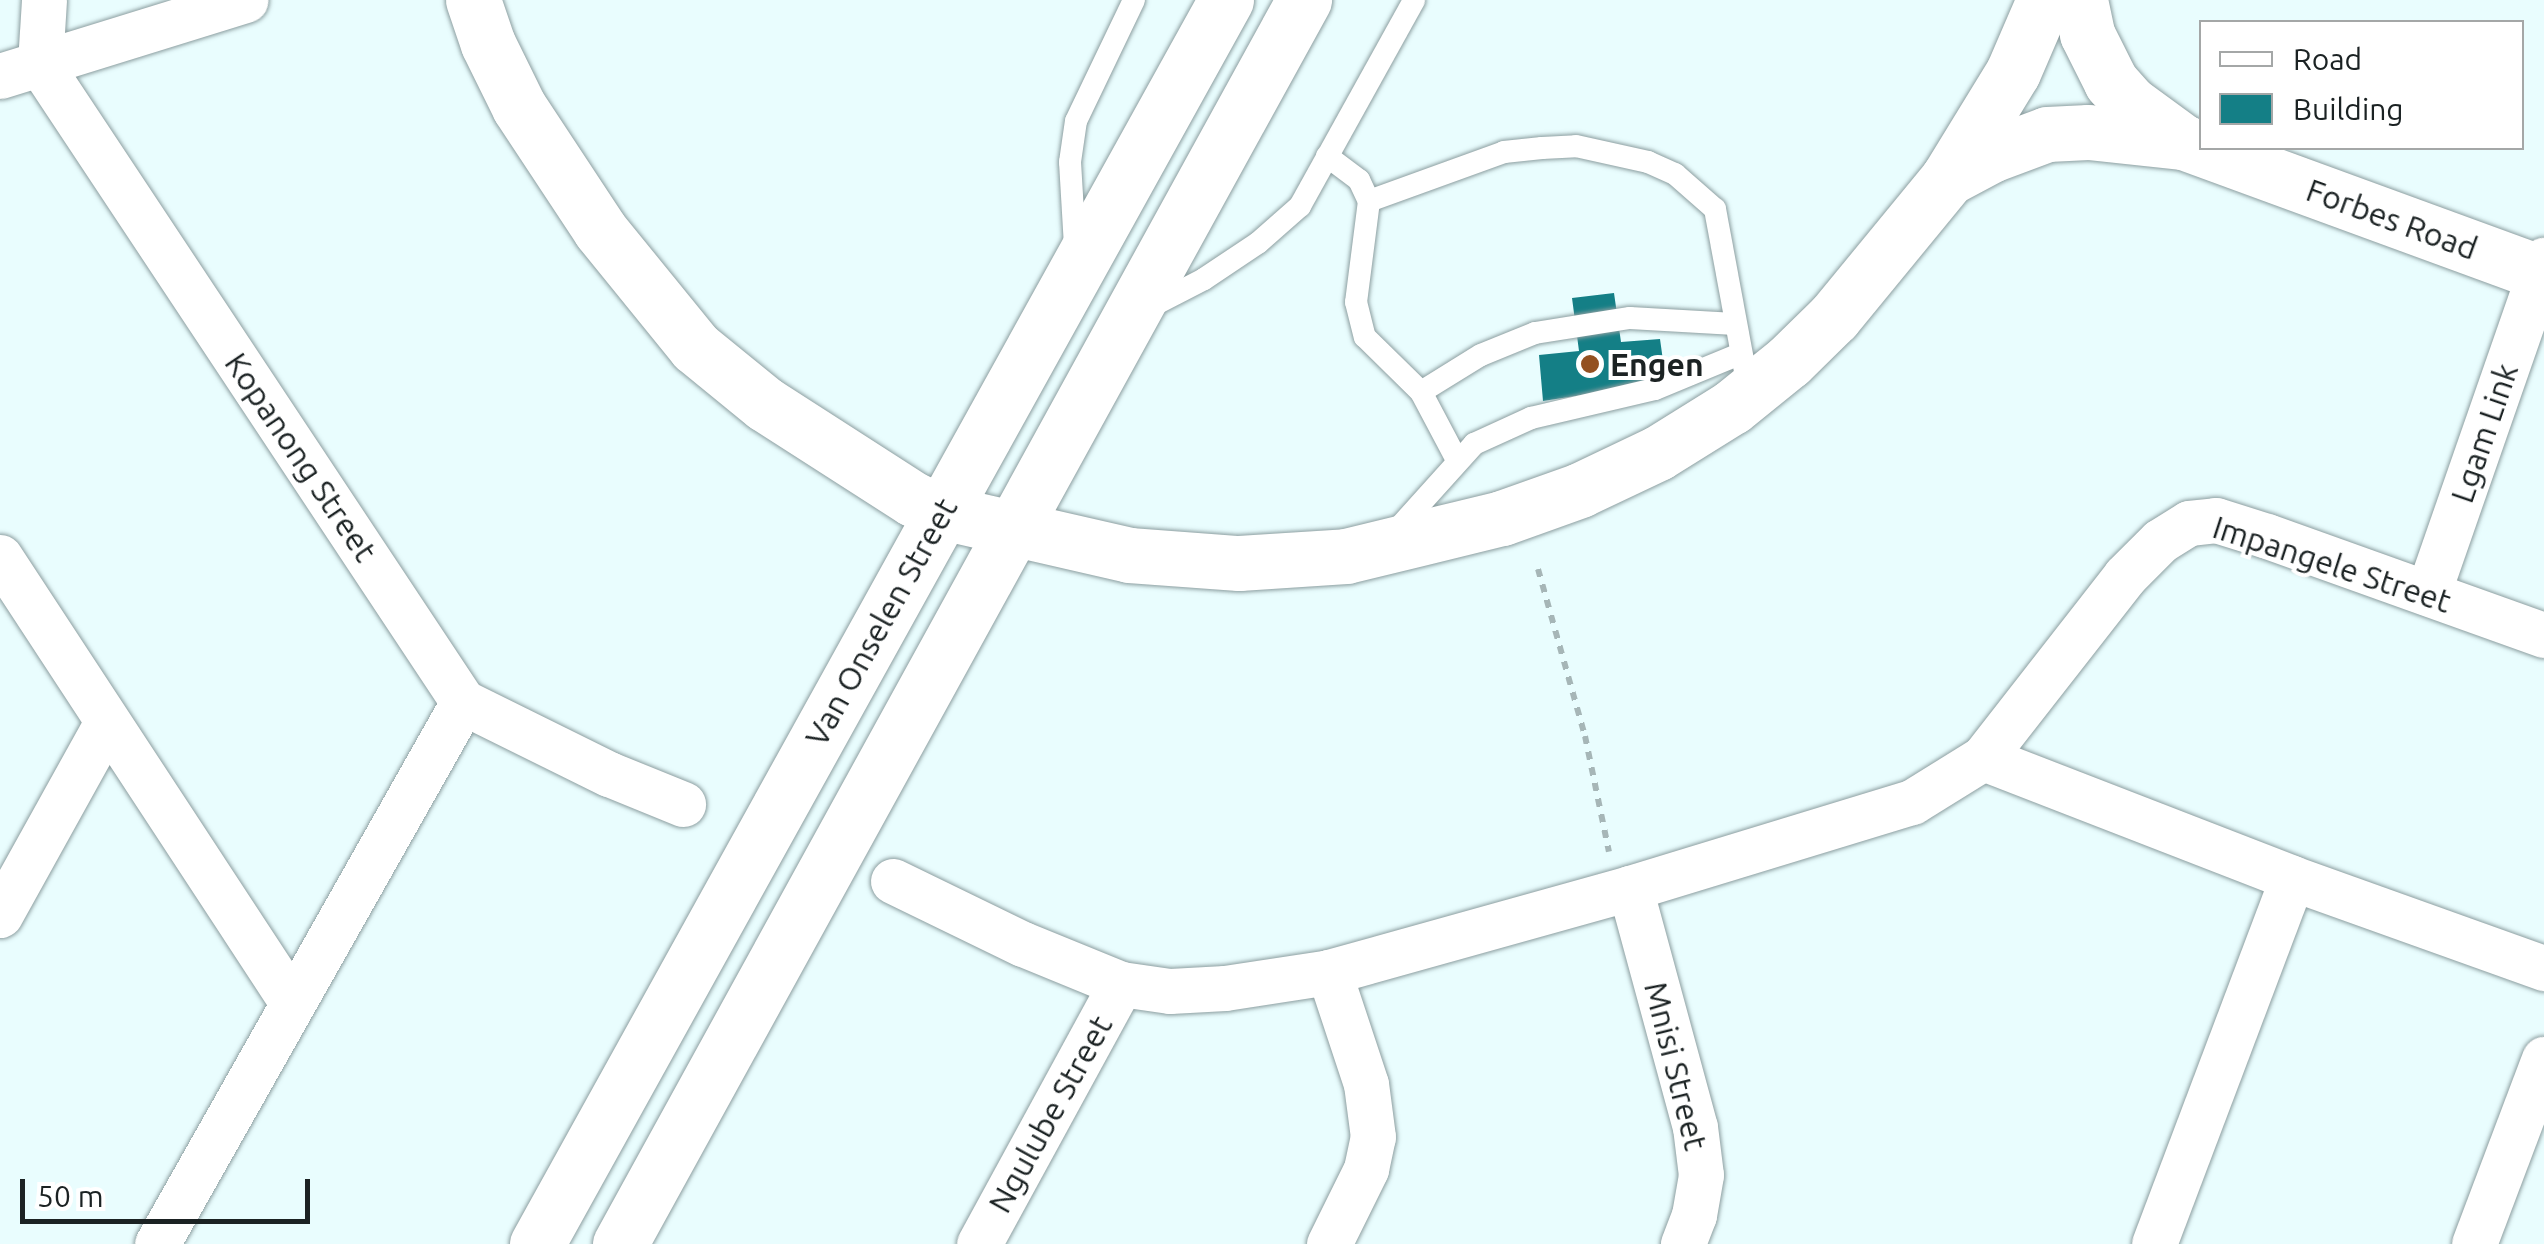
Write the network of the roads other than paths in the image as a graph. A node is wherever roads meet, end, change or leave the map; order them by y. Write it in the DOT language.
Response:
graph roads {
  1 [pos="44,0"];
  2 [pos="246,0"];
  3 [pos="474,0"];
  4 [pos="1134,0"];
  5 [pos="1226,0"];
  6 [pos="1304,0"];
  7 [pos="1414,0"];
  8 [pos="2044,0"];
  9 [pos="2080,0"];
  10 [pos="20,70"];
  11 [pos="2183,142"];
  12 [pos="2199,148"];
  13 [pos="2206,150"];
  14 [pos="1327,156"];
  15 [pos="1948,178"];
  16 [pos="1368,201"];
  17 [pos="1076,265"];
  18 [pos="2542,269"];
  19 [pos="1124,320"];
  20 [pos="1735,324"];
  21 [pos="1745,373"];
  22 [pos="1421,392"];
  23 [pos="1457,460"];
  24 [pos="942,512"];
  25 [pos="1013,530"];
  26 [pos="1380,550"];
  27 [pos="0,558"];
  28 [pos="2428,593"];
  29 [pos="2544,636"];
  30 [pos="463,702"];
  31 [pos="106,724"];
  32 [pos="1983,758"];
  33 [pos="683,804"];
  34 [pos="2292,878"];
  35 [pos="893,880"];
  36 [pos="1624,890"];
  37 [pos="0,915"];
  38 [pos="2544,968"];
  39 [pos="1330,972"];
  40 [pos="1120,984"];
  41 [pos="291,1000"];
  42 [pos="2544,1059"];
  43 [pos="157,1244"];
  44 [pos="536,1244"];
  45 [pos="620,1244"];
  46 [pos="979,1244"];
  47 [pos="1329,1244"];
  48 [pos="1682,1244"];
  49 [pos="2154,1244"];
  50 [pos="2474,1244"];
  1 -- 10 [label="street"];
  2 -- 10 [label="street"];
  3 -- 24 [label="street"];
  4 -- 17 [label="lane"];
  5 -- 17 [label="street, Van Onselen Street"];
  6 -- 19 [label="street"];
  7 -- 14 [label="lane"];
  8 -- 15 [label="street"];
  9 -- 11 [label="street, Forbes Road"];
  10 -- 30 [label="street, Kopanong Street"];
  11 -- 12 [label="street, Forbes Road"];
  11 -- 15 [label="street, Forbes Road"];
  13 -- 18 [label="street, Forbes Road"];
  14 -- 16 [label="lane"];
  14 -- 19 [label="lane"];
  15 -- 21 [label="street"];
  16 -- 20 [label="lane"];
  16 -- 22 [label="lane"];
  17 -- 24 [label="street, Van Onselen Street"];
  18 -- 28 [label="street, Lgam Link"];
  19 -- 25 [label="street"];
  20 -- 21 [label="lane"];
  20 -- 22 [label="lane"];
  21 -- 23 [label="lane"];
  21 -- 26 [label="street"];
  22 -- 23 [label="lane"];
  23 -- 26 [label="lane"];
  24 -- 25 [label="street"];
  24 -- 44 [label="street, Van Onselen Street"];
  25 -- 26 [label="street"];
  25 -- 45 [label="street"];
  27 -- 31 [label="street"];
  28 -- 29 [label="street, Impangele Street"];
  28 -- 32 [label="street, Impangele Street"];
  30 -- 33 [label="street"];
  30 -- 41 [label="street"];
  31 -- 37 [label="street"];
  31 -- 41 [label="street"];
  32 -- 34 [label="street"];
  32 -- 36 [label="street"];
  34 -- 38 [label="street"];
  34 -- 49 [label="street"];
  35 -- 40 [label="street"];
  36 -- 39 [label="street"];
  36 -- 48 [label="street, Mnisi Street"];
  39 -- 40 [label="street"];
  39 -- 47 [label="street"];
  40 -- 46 [label="street, Ngulube Street"];
  41 -- 43 [label="street"];
  42 -- 50 [label="street"];
}
